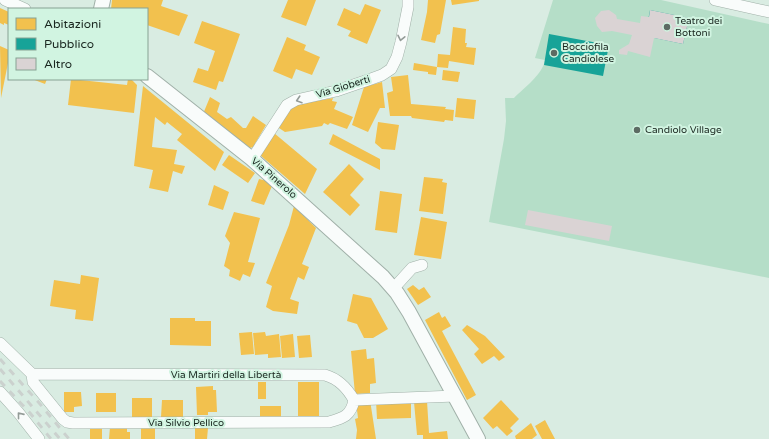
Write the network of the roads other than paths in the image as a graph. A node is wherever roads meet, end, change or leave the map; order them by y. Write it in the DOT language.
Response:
graph roads {
  1 [pos="5,0"];
  2 [pos="408,0"];
  3 [pos="715,0"];
  4 [pos="23,8"];
  5 [pos="769,12"];
  6 [pos="148,77"];
  7 [pos="252,159"];
  8 [pos="422,266"];
  9 [pos="393,289"];
  10 [pos="0,343"];
  11 [pos="32,374"];
  12 [pos="0,392"];
  13 [pos="455,396"];
  14 [pos="354,400"];
  15 [pos="39,439"];
  16 [pos="478,439"];
  1 -- 4 [label="street"];
  2 -- 7 [label="street, Via Gioberti, one-way"];
  3 -- 5 [label="street"];
  6 -- 7 [label="main road, Via Pinerolo"];
  7 -- 9 [label="main road, Via Pinerolo"];
  8 -- 9 [label="street"];
  9 -- 13 [label="main road, Via Pinerolo"];
  10 -- 11 [label="street"];
  11 -- 14 [label="street, Via Martiri della Libertà"];
  11 -- 14 [label="street, Via Silvio Pellico"];
  15 -- 12 [label="street, one-way"];
  13 -- 14 [label="street"];
  13 -- 16 [label="main road, Via Pinerolo"];
}
